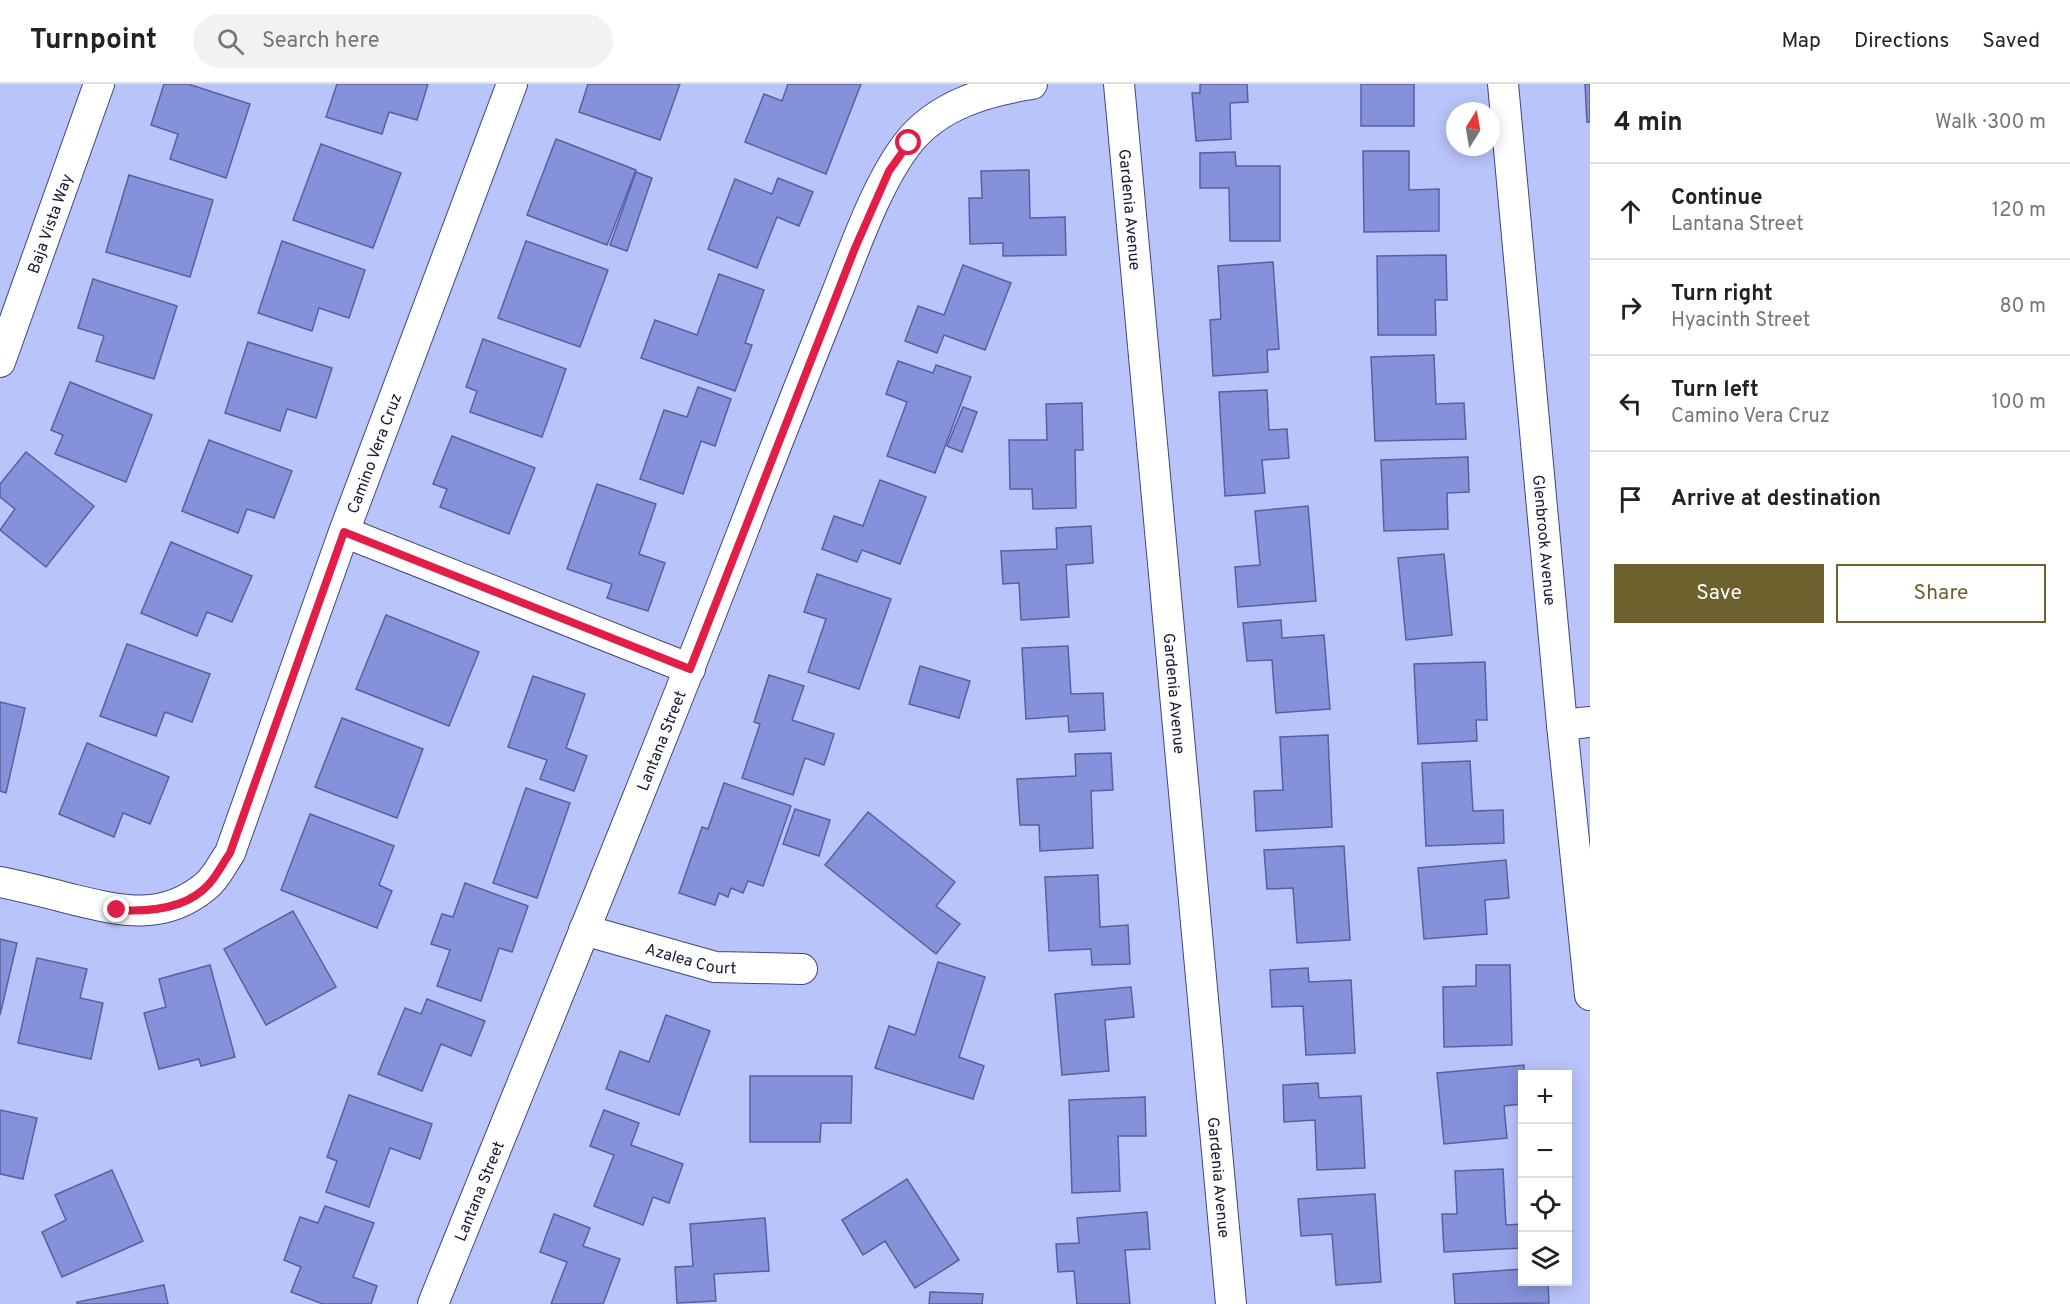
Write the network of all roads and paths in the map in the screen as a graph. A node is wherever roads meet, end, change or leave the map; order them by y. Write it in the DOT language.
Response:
graph roads {
  1 [pos="99,84"];
  2 [pos="512,84"];
  3 [pos="1032,84"];
  4 [pos="1119,84"];
  5 [pos="1503,84"];
  6 [pos="0,362"];
  7 [pos="344,532"];
  8 [pos="690,669"];
  9 [pos="1576,723"];
  10 [pos="0,882"];
  11 [pos="584,930"];
  12 [pos="802,969"];
  13 [pos="1590,995"];
  14 [pos="433,1304"];
  15 [pos="1231,1304"];
  1 -- 6 [label="street, Baja Vista Way"];
  2 -- 7 [label="street, Camino Vera Cruz"];
  3 -- 8 [label="street, Lantana Street"];
  4 -- 15 [label="street, Gardenia Avenue"];
  5 -- 9 [label="street, Glenbrook Avenue"];
  7 -- 8 [label="street"];
  7 -- 10 [label="street, Camino Vera Cruz"];
  8 -- 11 [label="street, Lantana Street"];
  9 -- 13 [label="street, Glenbrook Avenue"];
  11 -- 12 [label="street, Azalea Court"];
  11 -- 14 [label="street, Lantana Street"];
}
